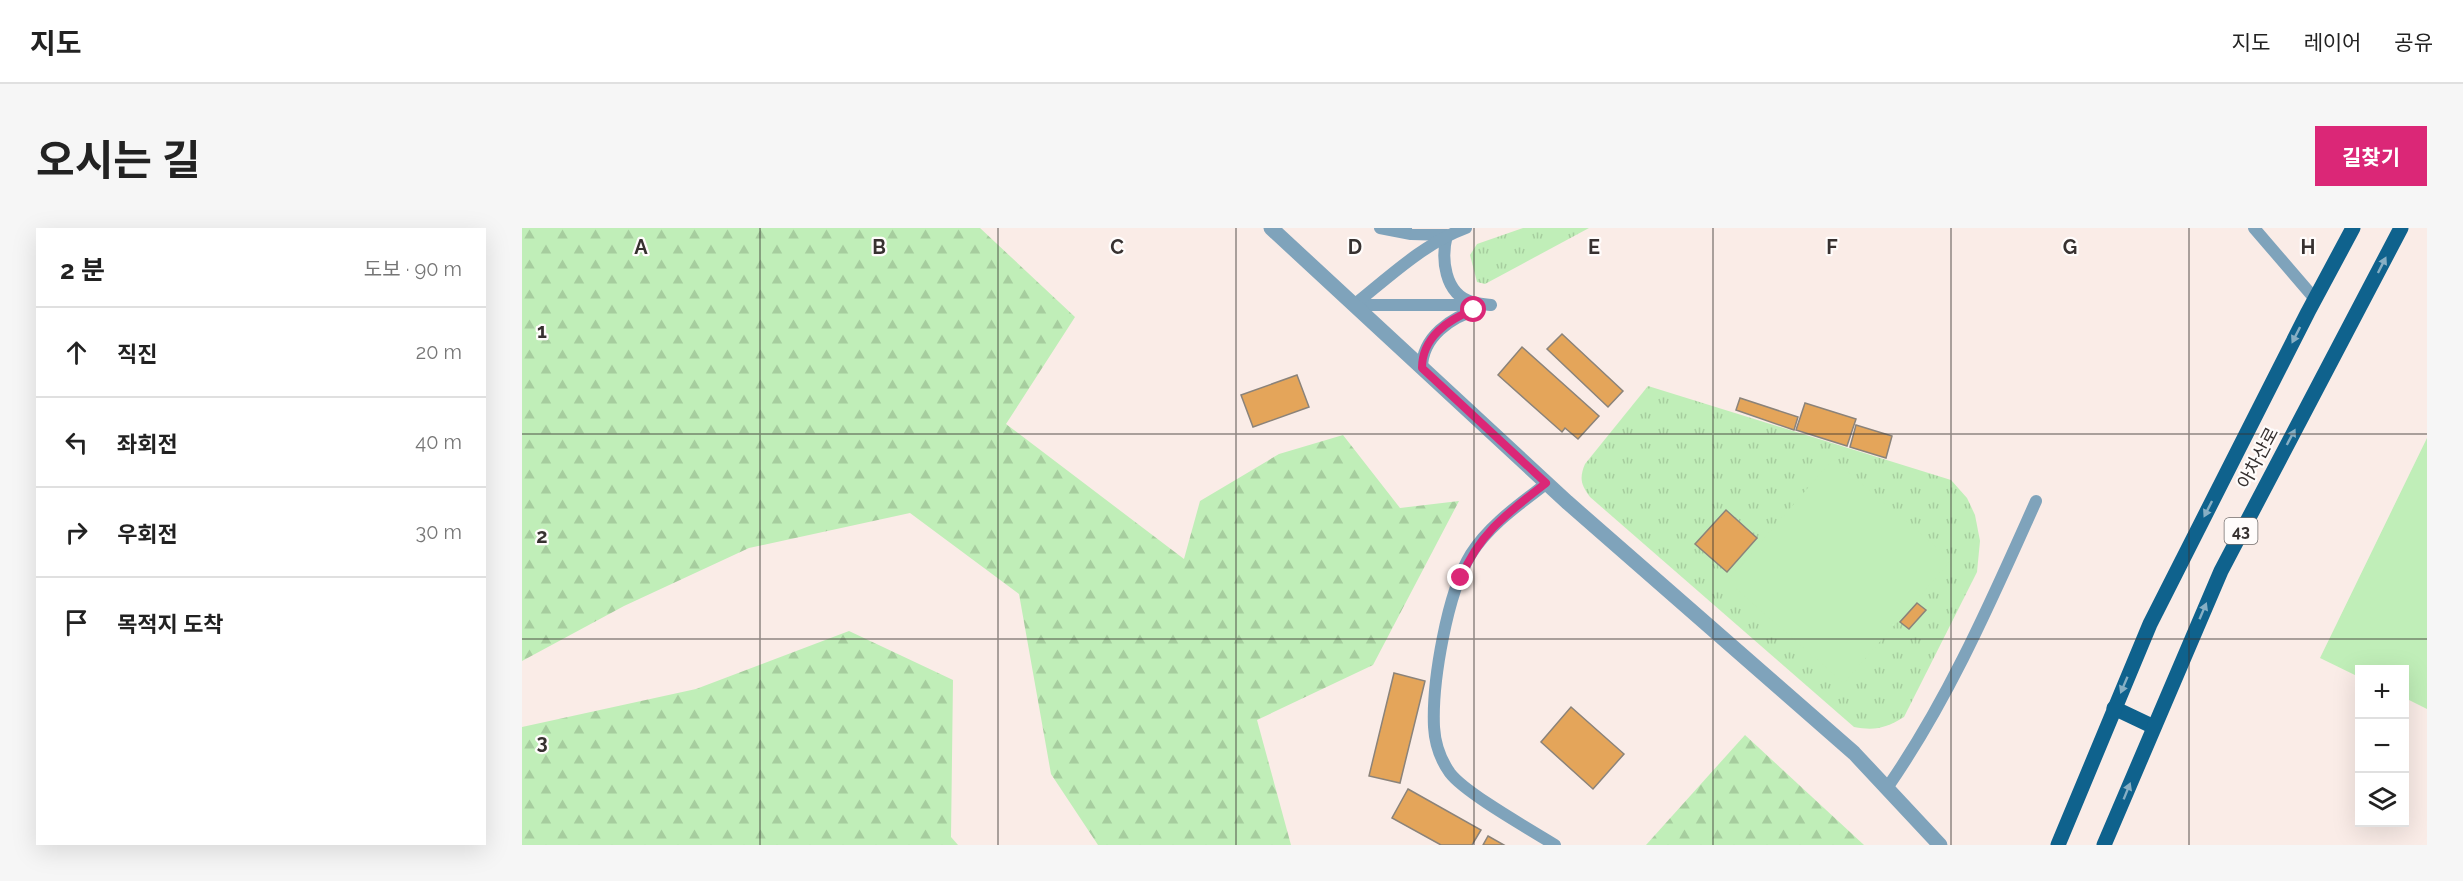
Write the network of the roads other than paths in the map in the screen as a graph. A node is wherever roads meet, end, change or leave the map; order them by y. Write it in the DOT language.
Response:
graph roads {
  1 [pos="1271,228"];
  2 [pos="1380,228"];
  3 [pos="1466,228"];
  4 [pos="2254,228"];
  5 [pos="2353,228"];
  6 [pos="2401,228"];
  7 [pos="1447,235"];
  8 [pos="2315,299"];
  9 [pos="1354,305"];
  10 [pos="1491,305"];
  11 [pos="1422,368"];
  12 [pos="1546,483"];
  13 [pos="2036,501"];
  14 [pos="2114,708"];
  15 [pos="2154,727"];
  16 [pos="1887,788"];
  17 [pos="1555,845"];
  18 [pos="1940,845"];
  19 [pos="2058,845"];
  20 [pos="2104,845"];
  1 -- 9 [label="street"];
  2 -- 7 [label="lane"];
  3 -- 7 [label="lane"];
  4 -- 8 [label="lane"];
  5 -- 8 [label="main road, 아차산로 / 43"];
  15 -- 6 [label="main road, 아차산로 / 43, one-way"];
  7 -- 9 [label="lane"];
  7 -- 10 [label="lane"];
  8 -- 14 [label="main road, 아차산로 / 43, one-way"];
  9 -- 10 [label="lane"];
  9 -- 11 [label="street"];
  10 -- 11 [label="lane"];
  11 -- 12 [label="street"];
  12 -- 16 [label="street"];
  12 -- 17 [label="lane"];
  13 -- 16 [label="lane"];
  14 -- 15 [label="main road"];
  14 -- 19 [label="main road, 아차산로 / 43"];
  20 -- 15 [label="main road, 아차산로 / 43, one-way"];
  16 -- 18 [label="street"];
}
